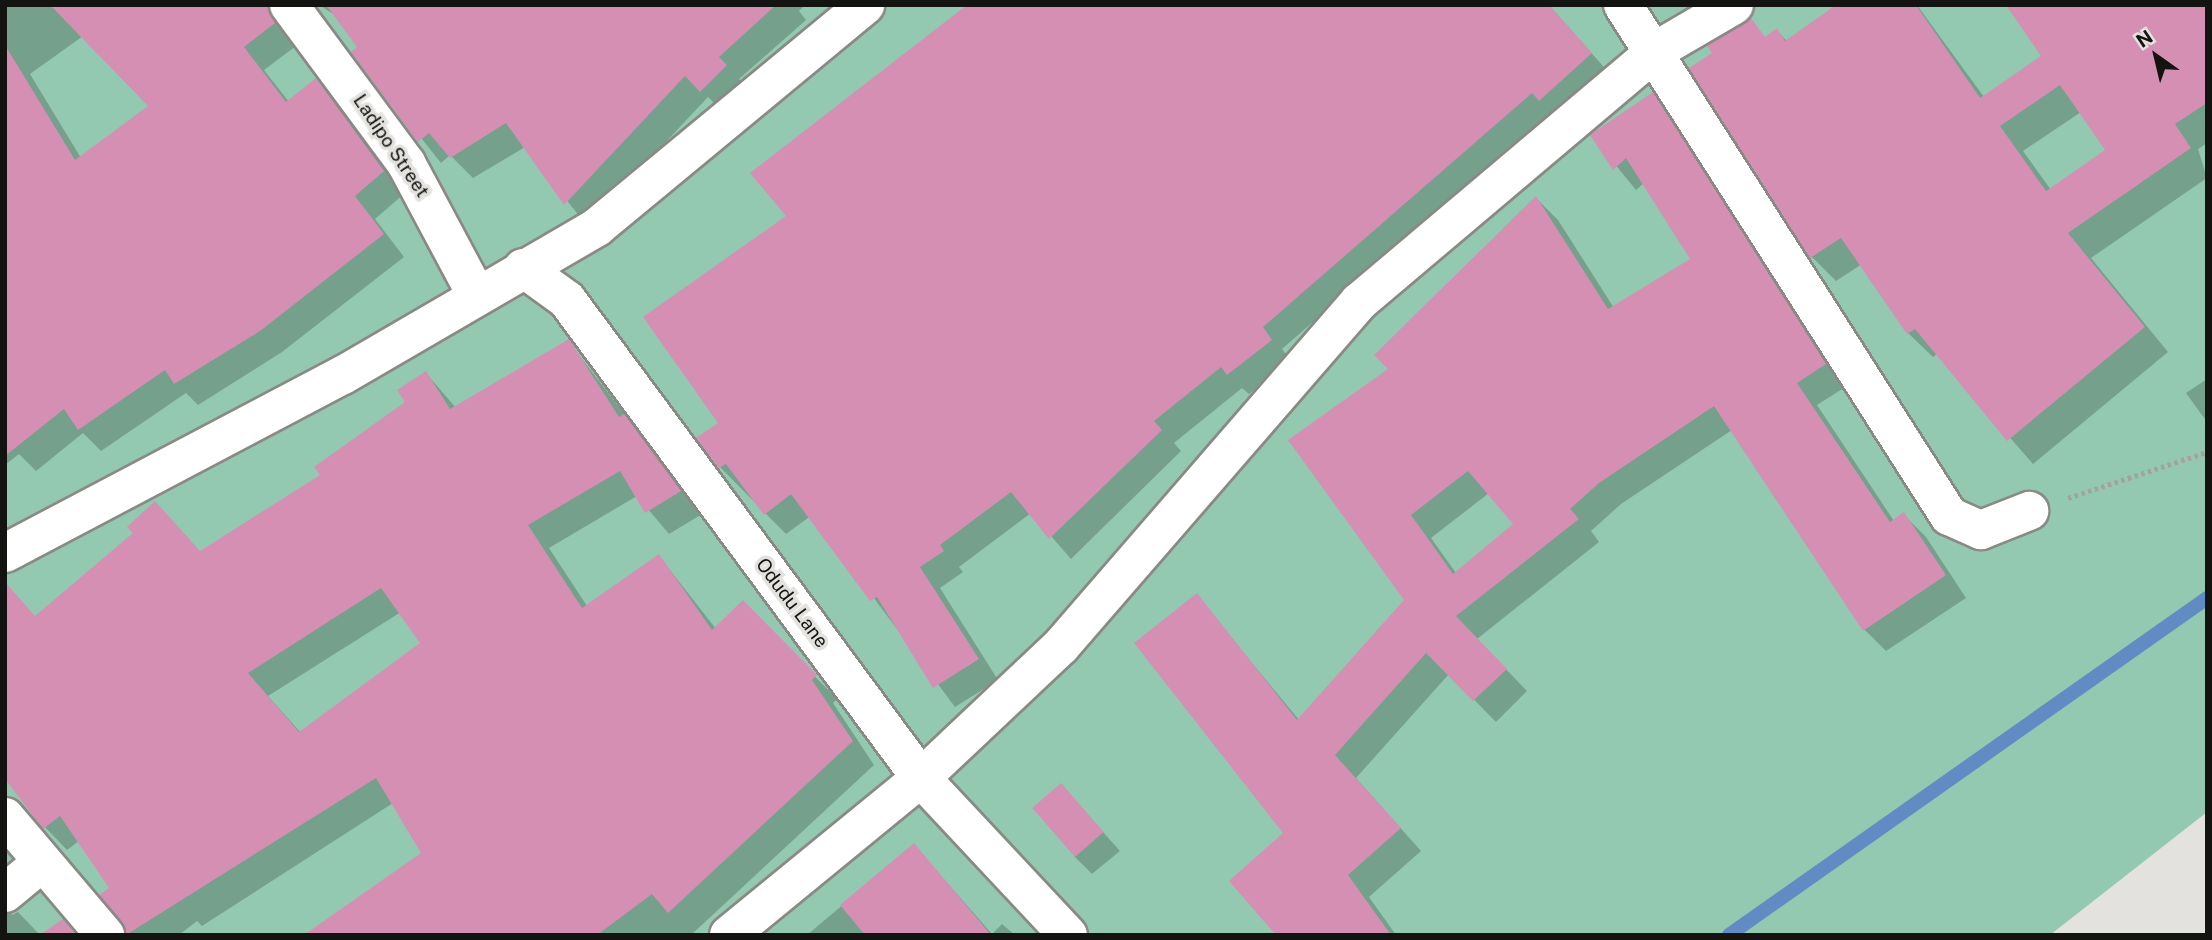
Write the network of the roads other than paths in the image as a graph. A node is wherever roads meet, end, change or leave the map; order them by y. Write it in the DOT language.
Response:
graph roads {
  1 [pos="289,5"];
  2 [pos="864,5"];
  3 [pos="1623,5"];
  4 [pos="1734,5"];
  5 [pos="1657,50"];
  6 [pos="523,268"];
  7 [pos="477,296"];
  8 [pos="2029,511"];
  9 [pos="5,553"];
  10 [pos="921,778"];
  11 [pos="5,817"];
  12 [pos="40,865"];
  13 [pos="5,893"];
  14 [pos="105,935"];
  15 [pos="729,935"];
  16 [pos="1068,935"];
  1 -- 7 [label="street, Ladipo Street"];
  2 -- 6 [label="street"];
  3 -- 5 [label="street"];
  4 -- 5 [label="street"];
  5 -- 8 [label="street"];
  5 -- 10 [label="street"];
  6 -- 7 [label="street"];
  6 -- 10 [label="street, Odudu Lane"];
  7 -- 9 [label="street"];
  10 -- 15 [label="street"];
  10 -- 16 [label="street, Odudu Lane"];
  11 -- 12 [label="street"];
  12 -- 13 [label="street"];
  12 -- 14 [label="street"];
}
